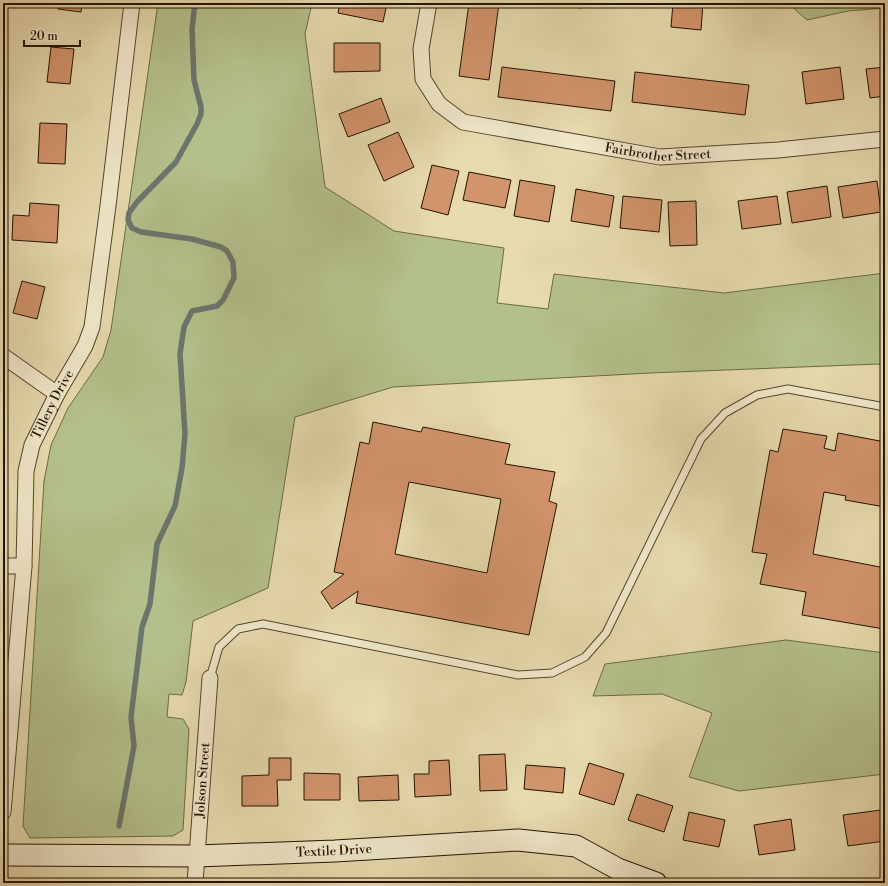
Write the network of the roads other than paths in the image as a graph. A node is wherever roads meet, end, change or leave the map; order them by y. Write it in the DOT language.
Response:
graph roads {
  1 [pos="132,3"];
  2 [pos="429,3"];
  3 [pos="885,139"];
  4 [pos="3,356"];
  5 [pos="57,394"];
  6 [pos="885,407"];
  7 [pos="3,566"];
  8 [pos="24,566"];
  9 [pos="210,678"];
  10 [pos="3,812"];
  11 [pos="3,855"];
  12 [pos="197,856"];
  13 [pos="195,883"];
  14 [pos="656,883"];
  1 -- 5 [label="street, Tillery Drive"];
  2 -- 3 [label="street, Fairbrother Street"];
  4 -- 5 [label="street"];
  5 -- 8 [label="street, Tillery Drive"];
  6 -- 9 [label="lane"];
  7 -- 8 [label="street"];
  8 -- 10 [label="street, Tillery Drive"];
  9 -- 12 [label="street, Jolson Street"];
  11 -- 12 [label="street, Textile Drive"];
  12 -- 13 [label="street, Jolson Street"];
  12 -- 14 [label="street, Textile Drive"];
}
